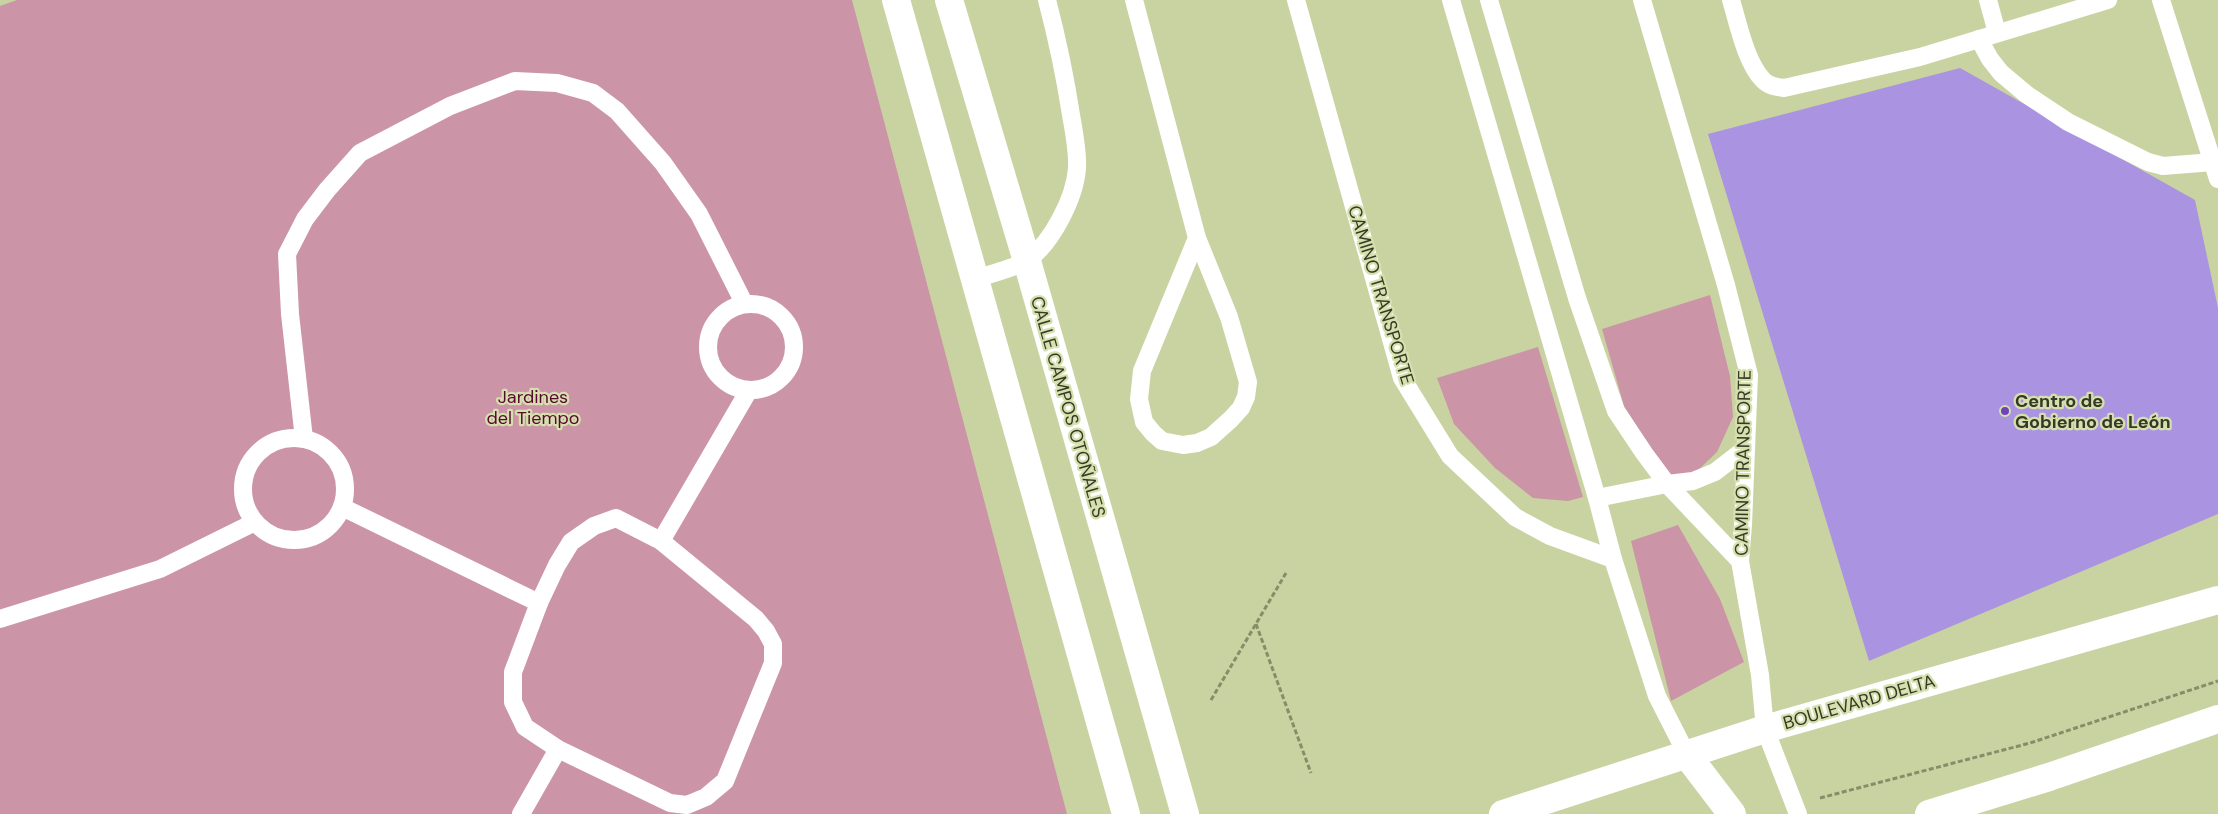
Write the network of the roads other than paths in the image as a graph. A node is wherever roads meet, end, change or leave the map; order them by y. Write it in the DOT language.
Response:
graph roads {
  1 [pos="896,0"];
  2 [pos="949,0"];
  3 [pos="1046,0"];
  4 [pos="1134,0"];
  5 [pos="1296,0"];
  6 [pos="1451,0"];
  7 [pos="1490,0"];
  8 [pos="1642,0"];
  9 [pos="1731,0"];
  10 [pos="1988,0"];
  11 [pos="2108,0"];
  12 [pos="2161,0"];
  13 [pos="1997,33"];
  14 [pos="1979,39"];
  15 [pos="2215,170"];
  16 [pos="1196,238"];
  17 [pos="1027,261"];
  18 [pos="974,279"];
  19 [pos="744,303"];
  20 [pos="749,390"];
  21 [pos="304,438"];
  22 [pos="1746,448"];
  23 [pos="1667,484"];
  24 [pos="1597,498"];
  25 [pos="342,507"];
  26 [pos="255,522"];
  27 [pos="661,541"];
  28 [pos="1613,559"];
  29 [pos="1740,561"];
  30 [pos="2218,600"];
  31 [pos="539,603"];
  32 [pos="0,619"];
  33 [pos="2218,719"];
  34 [pos="1765,729"];
  35 [pos="558,749"];
  36 [pos="1687,755"];
  37 [pos="1796,809"];
  38 [pos="521,814"];
  39 [pos="1126,814"];
  40 [pos="1185,814"];
  41 [pos="1503,814"];
  42 [pos="1732,814"];
  43 [pos="1929,814"];
  1 -- 18 [label="street"];
  2 -- 17 [label="street, CALLE CAMPOS OTOÑALES"];
  3 -- 17 [label="lane"];
  4 -- 16 [label="lane"];
  5 -- 28 [label="lane, CAMINO TRANSPORTE"];
  6 -- 24 [label="lane"];
  7 -- 23 [label="lane"];
  8 -- 22 [label="lane, CAMINO TRANSPORTE"];
  9 -- 14 [label="lane"];
  10 -- 13 [label="lane"];
  11 -- 13 [label="lane"];
  12 -- 15 [label="lane"];
  13 -- 14 [label="lane"];
  14 -- 15 [label="lane"];
  16 -- 16 [label="lane"];
  17 -- 18 [label="lane"];
  17 -- 40 [label="street, CALLE CAMPOS OTOÑALES"];
  18 -- 39 [label="street"];
  19 -- 20 [label="lane"];
  19 -- 20 [label="lane"];
  19 -- 21 [label="lane"];
  20 -- 27 [label="lane"];
  21 -- 25 [label="lane"];
  21 -- 26 [label="lane"];
  22 -- 23 [label="lane"];
  22 -- 29 [label="lane, CAMINO TRANSPORTE"];
  23 -- 24 [label="lane"];
  23 -- 29 [label="lane"];
  24 -- 28 [label="lane"];
  25 -- 26 [label="lane"];
  25 -- 31 [label="lane"];
  26 -- 32 [label="lane"];
  27 -- 31 [label="lane"];
  27 -- 35 [label="lane"];
  28 -- 36 [label="lane"];
  29 -- 34 [label="lane, CAMINO TRANSPORTE"];
  30 -- 34 [label="street, BOULEVARD DELTA"];
  31 -- 35 [label="lane"];
  33 -- 43 [label="street"];
  34 -- 36 [label="street, BOULEVARD DELTA"];
  34 -- 37 [label="lane, CAMINO TRANSPORTE"];
  35 -- 38 [label="lane"];
  36 -- 41 [label="street, BOULEVARD DELTA"];
  36 -- 42 [label="street"];
}
